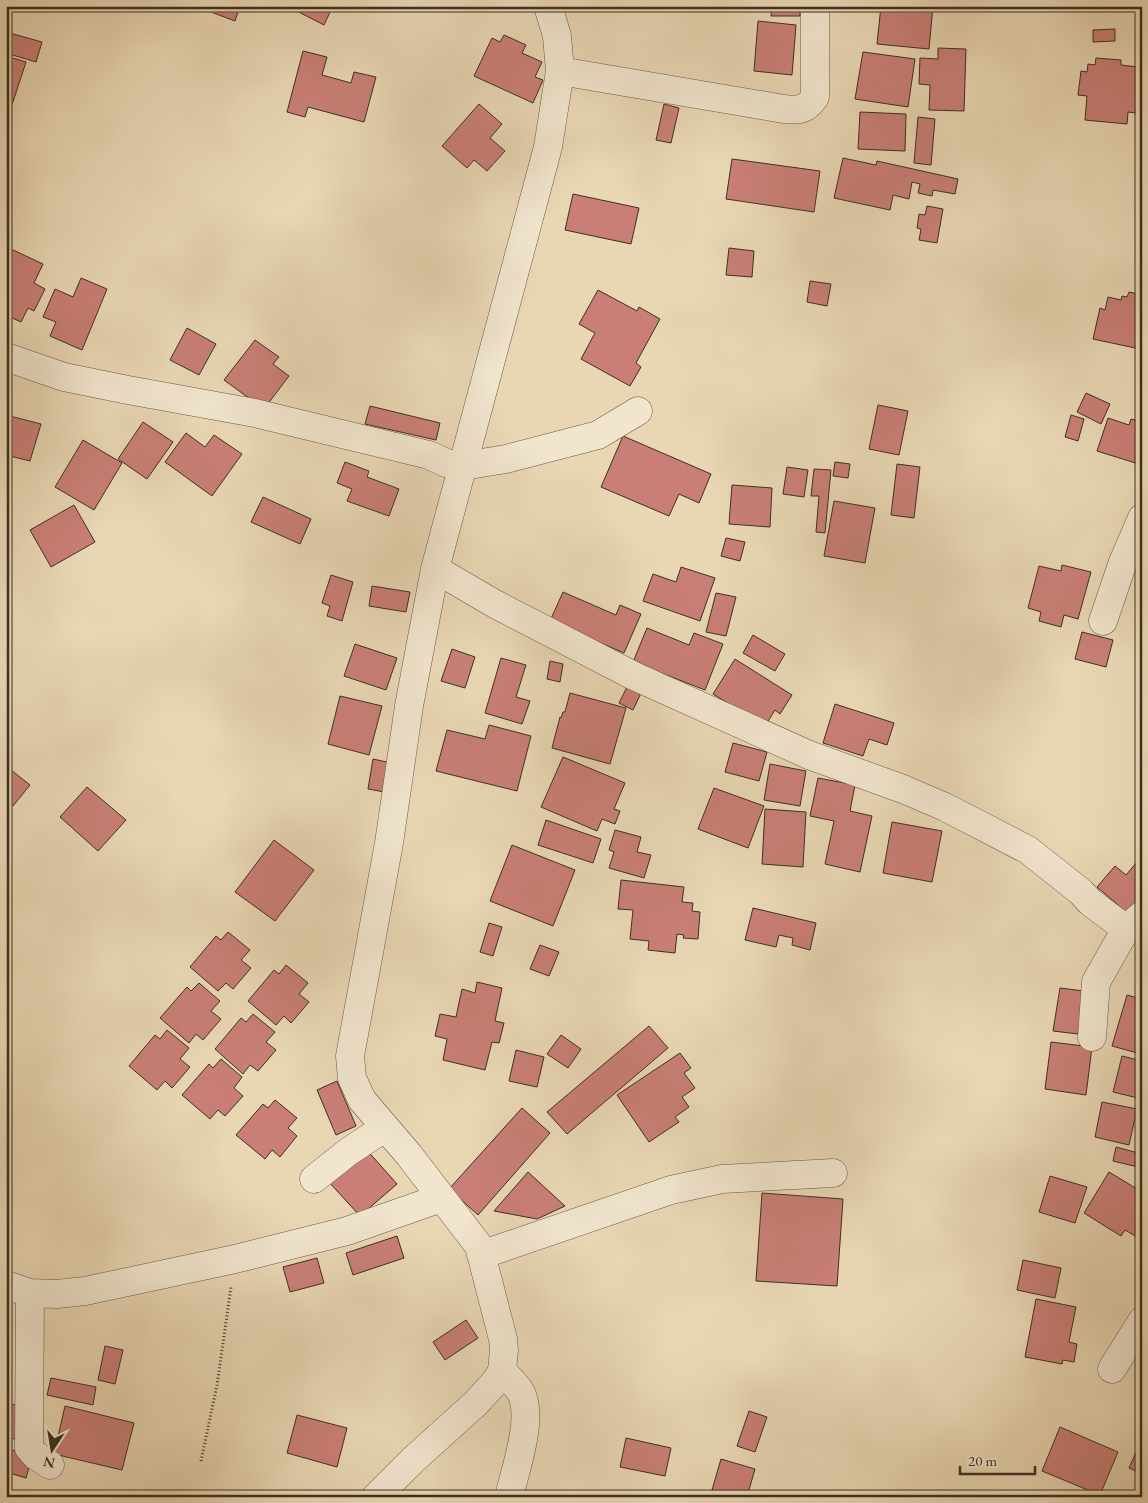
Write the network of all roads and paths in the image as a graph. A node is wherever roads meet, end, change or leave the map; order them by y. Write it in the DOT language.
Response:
graph roads {
  1 [pos="548,6"];
  2 [pos="815,6"];
  3 [pos="560,71"];
  4 [pos="6,357"];
  5 [pos="638,411"];
  6 [pos="463,466"];
  7 [pos="1142,518"];
  8 [pos="434,569"];
  9 [pos="1103,621"];
  10 [pos="1134,922"];
  11 [pos="1092,1037"];
  12 [pos="384,1128"];
  13 [pos="833,1173"];
  14 [pos="314,1179"];
  15 [pos="441,1198"];
  16 [pos="481,1255"];
  17 [pos="235,1259"];
  18 [pos="18,1289"];
  19 [pos="1142,1321"];
  20 [pos="1112,1369"];
  21 [pos="502,1371"];
  22 [pos="201,1461"];
  23 [pos="50,1465"];
  24 [pos="376,1497"];
  25 [pos="509,1497"];
  1 -- 3 [label="street"];
  2 -- 3 [label="street"];
  3 -- 6 [label="street"];
  4 -- 6 [label="street"];
  5 -- 6 [label="street"];
  6 -- 8 [label="street"];
  7 -- 9 [label="street"];
  8 -- 10 [label="street"];
  8 -- 12 [label="street"];
  10 -- 11 [label="street"];
  12 -- 14 [label="street"];
  12 -- 15 [label="street"];
  13 -- 16 [label="street"];
  15 -- 16 [label="street"];
  15 -- 17 [label="street"];
  16 -- 21 [label="street"];
  17 -- 18 [label="street"];
  17 -- 22 [label="path"];
  18 -- 23 [label="street"];
  19 -- 20 [label="street"];
  21 -- 24 [label="street"];
  21 -- 25 [label="street"];
}
